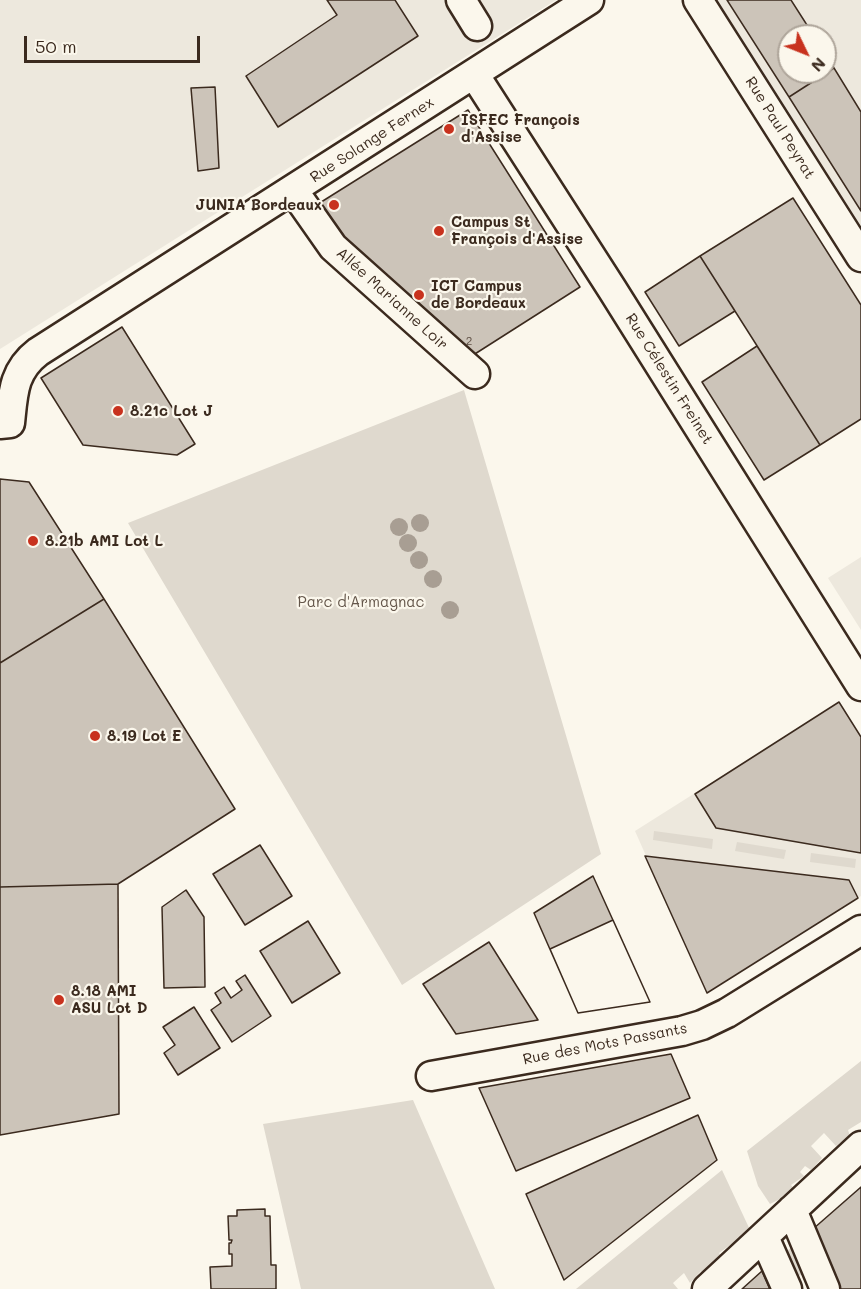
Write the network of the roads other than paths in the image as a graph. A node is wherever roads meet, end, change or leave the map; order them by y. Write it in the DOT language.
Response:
graph roads {
  1 [pos="461,0"];
  2 [pos="589,0"];
  3 [pos="698,0"];
  4 [pos="477,26"];
  5 [pos="474,74"];
  6 [pos="293,190"];
  7 [pos="861,257"];
  8 [pos="475,374"];
  9 [pos="5,423"];
  10 [pos="861,686"];
  11 [pos="861,930"];
  12 [pos="431,1076"];
  13 [pos="861,1146"];
  14 [pos="792,1210"];
  15 [pos="764,1237"];
  16 [pos="707,1289"];
  17 [pos="787,1289"];
  18 [pos="825,1289"];
  1 -- 4 [label="street"];
  2 -- 5 [label="street, Rue Solange Fernex"];
  3 -- 7 [label="street, Rue Paul Peyrat"];
  5 -- 6 [label="street, Rue Solange Fernex"];
  5 -- 10 [label="street, Rue Célestin Freinet"];
  6 -- 8 [label="street, Allée Marianne Loir"];
  6 -- 9 [label="street, Rue Solange Fernex"];
  11 -- 12 [label="street, Rue des Mots Passants"];
  13 -- 14 [label="street"];
  14 -- 15 [label="street"];
  14 -- 18 [label="street"];
  15 -- 16 [label="street"];
  15 -- 17 [label="street"];
}
